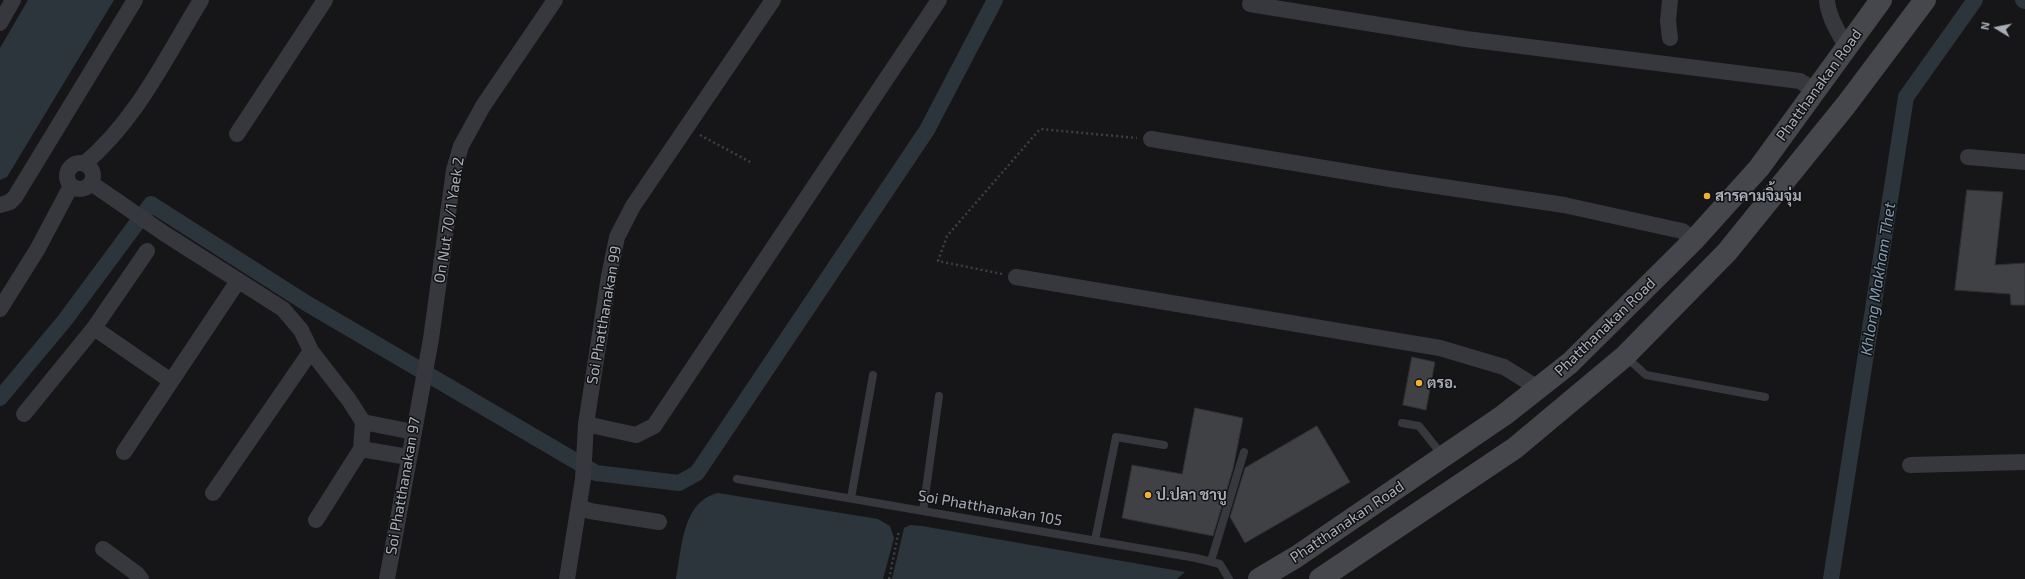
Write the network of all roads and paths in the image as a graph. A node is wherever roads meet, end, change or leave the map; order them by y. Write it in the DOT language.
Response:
graph roads {
  1 [pos="13,0"];
  2 [pos="135,0"];
  3 [pos="201,0"];
  4 [pos="325,0"];
  5 [pos="555,0"];
  6 [pos="939,0"];
  7 [pos="1670,0"];
  8 [pos="1827,0"];
  9 [pos="1881,0"];
  10 [pos="1925,0"];
  11 [pos="771,1"];
  12 [pos="1250,4"];
  13 [pos="0,23"];
  14 [pos="1670,38"];
  15 [pos="1847,48"];
  16 [pos="1815,91"];
  17 [pos="687,128"];
  18 [pos="237,134"];
  19 [pos="1151,139"];
  20 [pos="1968,157"];
  21 [pos="2025,162"];
  22 [pos="752,163"];
  23 [pos="84,164"];
  24 [pos="71,186"];
  25 [pos="97,188"];
  26 [pos="0,205"];
  27 [pos="1694,240"];
  28 [pos="147,251"];
  29 [pos="1016,277"];
  30 [pos="238,281"];
  31 [pos="0,309"];
  32 [pos="94,328"];
  33 [pos="311,351"];
  34 [pos="1625,356"];
  35 [pos="873,375"];
  36 [pos="171,381"];
  37 [pos="1538,388"];
  38 [pos="420,394"];
  39 [pos="939,396"];
  40 [pos="1764,397"];
  41 [pos="24,414"];
  42 [pos="364,422"];
  43 [pos="1402,423"];
  44 [pos="586,424"];
  45 [pos="413,432"];
  46 [pos="1164,446"];
  47 [pos="361,449"];
  48 [pos="124,452"];
  49 [pos="1244,452"];
  50 [pos="408,457"];
  51 [pos="1444,457"];
  52 [pos="2025,462"];
  53 [pos="1910,465"];
  54 [pos="737,479"];
  55 [pos="213,493"];
  56 [pos="851,498"];
  57 [pos="580,507"];
  58 [pos="923,511"];
  59 [pos="316,520"];
  60 [pos="658,522"];
  61 [pos="899,530"];
  62 [pos="1095,540"];
  63 [pos="103,549"];
  64 [pos="1211,562"];
  65 [pos="141,579"];
  66 [pos="387,579"];
  67 [pos="568,579"];
  68 [pos="889,579"];
  69 [pos="1229,579"];
  70 [pos="1259,579"];
  71 [pos="1320,579"];
  1 -- 13 [label="street"];
  2 -- 26 [label="street"];
  3 -- 23 [label="street"];
  4 -- 18 [label="street"];
  5 -- 38 [label="street, On Nut 70/1 Yaek 2"];
  6 -- 44 [label="street"];
  7 -- 14 [label="street"];
  8 -- 15 [label="street"];
  9 -- 15 [label="main road, Phatthanakan Road"];
  10 -- 34 [label="main road, Phatthanakan Road"];
  11 -- 17 [label="street, Soi Phatthanakan 99"];
  12 -- 16 [label="street"];
  15 -- 16 [label="main road, Phatthanakan Road"];
  16 -- 27 [label="main road, Phatthanakan Road"];
  17 -- 22 [label="path"];
  17 -- 44 [label="street, Soi Phatthanakan 99"];
  19 -- 27 [label="street"];
  19 -- 29 [label="path"];
  20 -- 21 [label="street"];
  23 -- 24 [label="street"];
  23 -- 25 [label="street"];
  24 -- 25 [label="street"];
  24 -- 31 [label="street"];
  25 -- 30 [label="street"];
  27 -- 37 [label="main road, Phatthanakan Road"];
  28 -- 32 [label="street"];
  29 -- 37 [label="street"];
  30 -- 33 [label="street"];
  30 -- 36 [label="street"];
  32 -- 36 [label="street"];
  32 -- 41 [label="street"];
  33 -- 42 [label="street"];
  33 -- 55 [label="street"];
  34 -- 40 [label="lane"];
  34 -- 71 [label="main road, Phatthanakan Road"];
  35 -- 56 [label="lane"];
  36 -- 48 [label="street"];
  37 -- 51 [label="main road, Phatthanakan Road"];
  38 -- 45 [label="street, Soi Phatthanakan 97"];
  39 -- 58 [label="lane"];
  42 -- 45 [label="street"];
  42 -- 47 [label="street"];
  43 -- 51 [label="lane"];
  44 -- 57 [label="street, Soi Phatthanakan 99"];
  45 -- 50 [label="street, Soi Phatthanakan 97"];
  46 -- 62 [label="lane"];
  47 -- 50 [label="street"];
  47 -- 59 [label="street"];
  49 -- 64 [label="lane"];
  50 -- 66 [label="street, Soi Phatthanakan 97"];
  51 -- 70 [label="main road, Phatthanakan Road"];
  52 -- 53 [label="street"];
  54 -- 56 [label="lane, Soi Phatthanakan 105"];
  56 -- 58 [label="lane, Soi Phatthanakan 105"];
  57 -- 60 [label="street"];
  57 -- 67 [label="street, Soi Phatthanakan 99"];
  58 -- 62 [label="lane, Soi Phatthanakan 105"];
  61 -- 68 [label="path"];
  62 -- 64 [label="lane, Soi Phatthanakan 105"];
  63 -- 65 [label="street"];
  64 -- 69 [label="lane, Soi Phatthanakan 105"];
}
